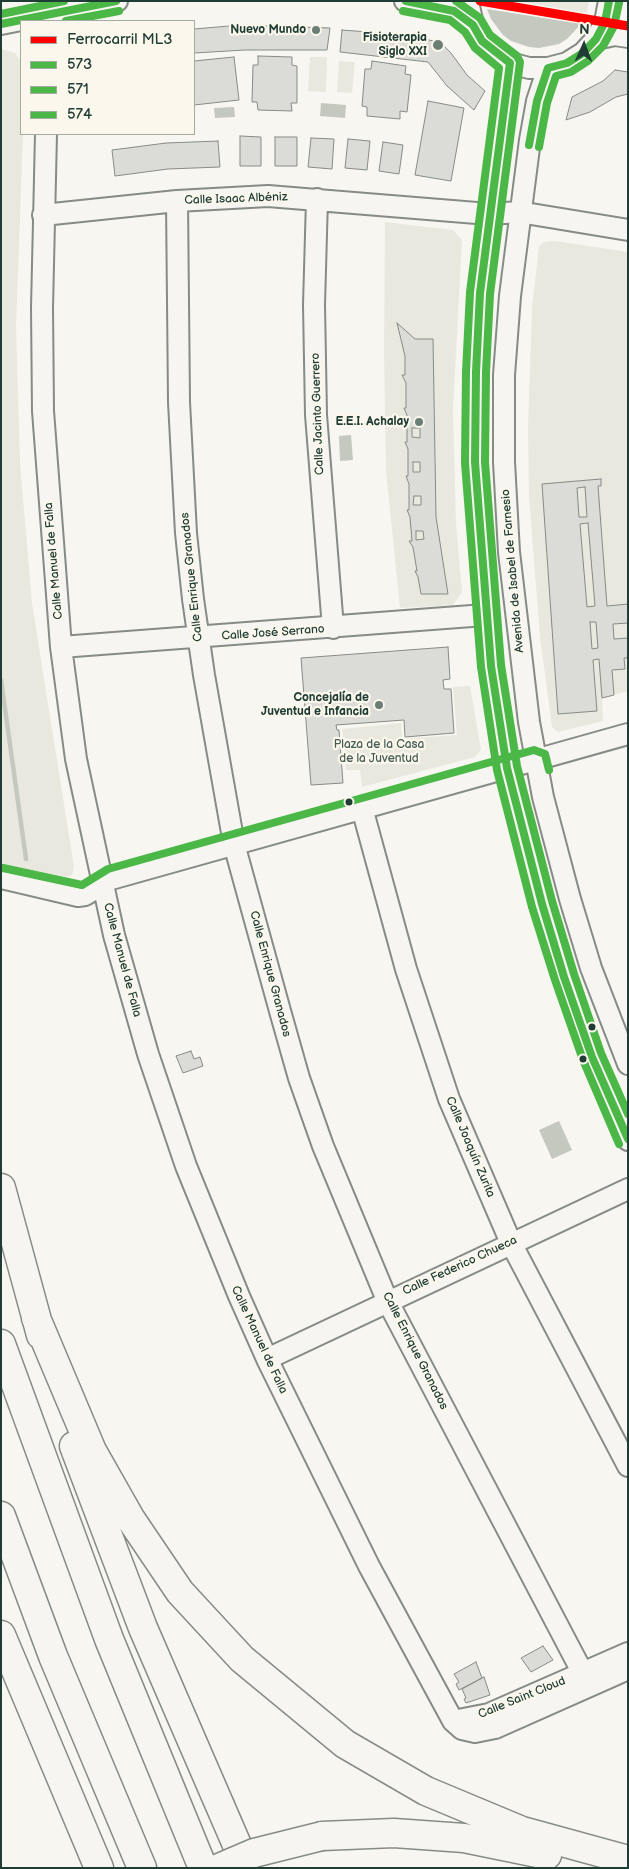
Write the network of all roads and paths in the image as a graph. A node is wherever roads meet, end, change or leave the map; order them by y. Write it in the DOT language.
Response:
graph roads {
  1 [pos="117,1"];
  2 [pos="405,1"];
  3 [pos="468,1"];
  4 [pos="609,1"];
  5 [pos="50,12"];
  6 [pos="1,24"];
  7 [pos="473,25"];
  8 [pos="628,38"];
  9 [pos="596,39"];
  10 [pos="510,63"];
  11 [pos="548,68"];
  12 [pos="46,135"];
  13 [pos="317,198"];
  14 [pos="178,201"];
  15 [pos="519,212"];
  16 [pos="43,214"];
  17 [pos="489,214"];
  18 [pos="628,230"];
  19 [pos="485,615"];
  20 [pos="333,628"];
  21 [pos="199,638"];
  22 [pos="61,647"];
  23 [pos="628,734"];
  24 [pos="537,760"];
  25 [pos="508,768"];
  26 [pos="362,808"];
  27 [pos="234,844"];
  28 [pos="1,878"];
  29 [pos="102,885"];
  30 [pos="628,1064"];
  31 [pos="628,1140"];
  32 [pos="1,1188"];
  33 [pos="628,1189"];
  34 [pos="512,1243"];
  35 [pos="387,1300"];
  36 [pos="36,1318"];
  37 [pos="1,1344"];
  38 [pos="267,1359"];
  39 [pos="628,1466"];
  40 [pos="1,1516"];
  41 [pos="1,1635"];
  42 [pos="628,1652"];
  43 [pos="628,1669"];
  44 [pos="586,1679"];
  45 [pos="453,1721"];
  46 [pos="628,1860"];
  47 [pos="100,1868"];
  48 [pos="142,1868"];
  49 [pos="203,1868"];
  50 [pos="219,1868"];
  51 [pos="247,1868"];
  52 [pos="623,1868"];
  1 -- 5 [label="street"];
  2 -- 7 [label="street"];
  3 -- 7 [label="street"];
  4 -- 9 [label="street"];
  5 -- 6 [label="street"];
  7 -- 10 [label="street"];
  8 -- 9 [label="street"];
  9 -- 11 [label="street"];
  10 -- 11 [label="street"];
  10 -- 17 [label="street"];
  11 -- 15 [label="street, Avenida de Isabel de Farnesio"];
  12 -- 16 [label="street, Calle Manuel de Falla"];
  13 -- 14 [label="street, Calle Isaac Albéniz"];
  13 -- 17 [label="street, Calle Isaac Albéniz"];
  13 -- 20 [label="street, Calle Jacinto Guerrero"];
  14 -- 16 [label="street, Calle Isaac Albéniz"];
  14 -- 21 [label="street, Calle Enrique Granados"];
  15 -- 17 [label="street, Calle Isaac Albéniz"];
  15 -- 18 [label="street, Calle Isaac Albéniz"];
  15 -- 24 [label="street, Avenida de Isabel de Farnesio"];
  16 -- 22 [label="street, Calle Manuel de Falla"];
  17 -- 19 [label="street"];
  19 -- 20 [label="street, Calle José Serrano"];
  19 -- 25 [label="street"];
  20 -- 21 [label="street, Calle José Serrano"];
  21 -- 22 [label="street, Calle José Serrano"];
  21 -- 27 [label="street, Calle Enrique Granados"];
  22 -- 29 [label="street, Calle Manuel de Falla"];
  23 -- 24 [label="street"];
  24 -- 25 [label="street"];
  24 -- 30 [label="street, Avenida de Isabel de Farnesio"];
  25 -- 26 [label="street"];
  25 -- 31 [label="street"];
  26 -- 27 [label="street"];
  26 -- 34 [label="street, Calle Joaquín Zurita"];
  27 -- 29 [label="street"];
  27 -- 35 [label="street, Calle Enrique Granados"];
  28 -- 29 [label="street"];
  29 -- 38 [label="street, Calle Manuel de Falla"];
  32 -- 36 [label="highway"];
  33 -- 34 [label="street, Calle Federico Chueca"];
  34 -- 35 [label="street, Calle Federico Chueca"];
  34 -- 39 [label="street, Calle Joaquín Zurita"];
  35 -- 38 [label="street, Calle Federico Chueca"];
  35 -- 44 [label="street, Calle Enrique Granados"];
  36 -- 46 [label="highway"];
  36 -- 51 [label="highway"];
  37 -- 49 [label="highway"];
  38 -- 45 [label="street, Calle Manuel de Falla"];
  40 -- 48 [label="highway"];
  41 -- 47 [label="highway"];
  42 -- 44 [label="street, Calle Saint Cloud"];
  43 -- 44 [label="street, Calle Saint Cloud"];
  44 -- 45 [label="street, Calle Saint Cloud"];
  50 -- 52 [label="highway, bridge"];
}
